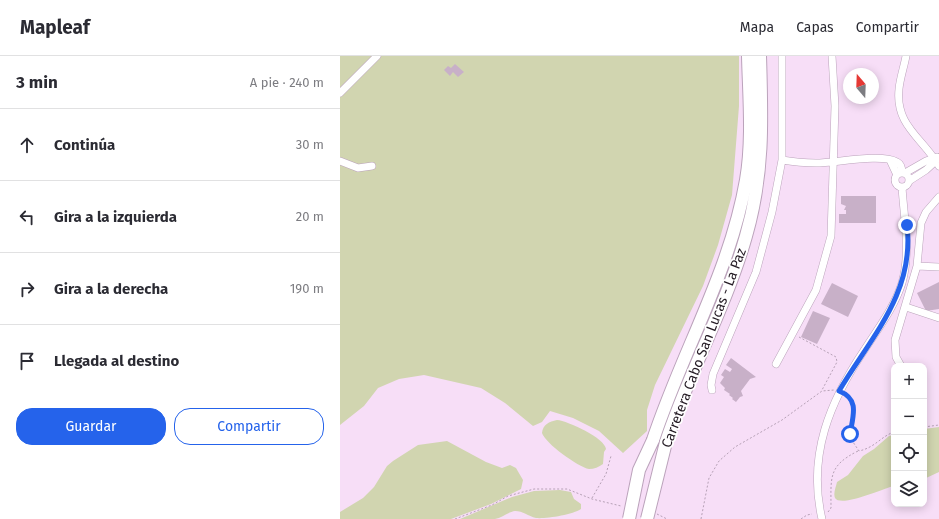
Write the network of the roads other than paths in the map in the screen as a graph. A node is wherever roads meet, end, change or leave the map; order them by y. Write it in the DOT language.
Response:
graph roads {
  1 [pos="377,56"];
  2 [pos="748,56"];
  3 [pos="760,56"];
  4 [pos="782,56"];
  5 [pos="832,56"];
  6 [pos="906,56"];
  7 [pos="340,93"];
  8 [pos="782,160"];
  9 [pos="938,160"];
  10 [pos="340,161"];
  11 [pos="832,162"];
  12 [pos="372,166"];
  13 [pos="901,174"];
  14 [pos="909,181"];
  15 [pos="902,187"];
  16 [pos="939,197"];
  17 [pos="917,266"];
  18 [pos="939,267"];
  19 [pos="906,307"];
  20 [pos="939,318"];
  21 [pos="899,363"];
  22 [pos="776,364"];
  23 [pos="712,390"];
  24 [pos="653,440"];
  25 [pos="822,516"];
  26 [pos="648,517"];
  27 [pos="629,519"];
  28 [pos="635,519"];
  1 -- 7 [label="street"];
  2 -- 24 [label="highway, Carretera Cabo San Lucas - La Paz"];
  3 -- 26 [label="highway, Carretera Cabo San Lucas - La Paz, bridge"];
  4 -- 8 [label="street"];
  5 -- 11 [label="street"];
  6 -- 9 [label="street"];
  8 -- 11 [label="street"];
  8 -- 23 [label="street"];
  9 -- 13 [label="street"];
  9 -- 14 [label="street"];
  10 -- 12 [label="street"];
  11 -- 13 [label="street"];
  11 -- 22 [label="street"];
  13 -- 14 [label="street"];
  13 -- 15 [label="street"];
  14 -- 15 [label="street"];
  15 -- 25 [label="street"];
  16 -- 17 [label="street"];
  17 -- 18 [label="street"];
  17 -- 19 [label="street"];
  19 -- 20 [label="street"];
  19 -- 21 [label="street"];
  24 -- 27 [label="highway, bridge"];
  24 -- 28 [label="highway, Carretera Cabo San Lucas - La Paz, bridge"];
}
